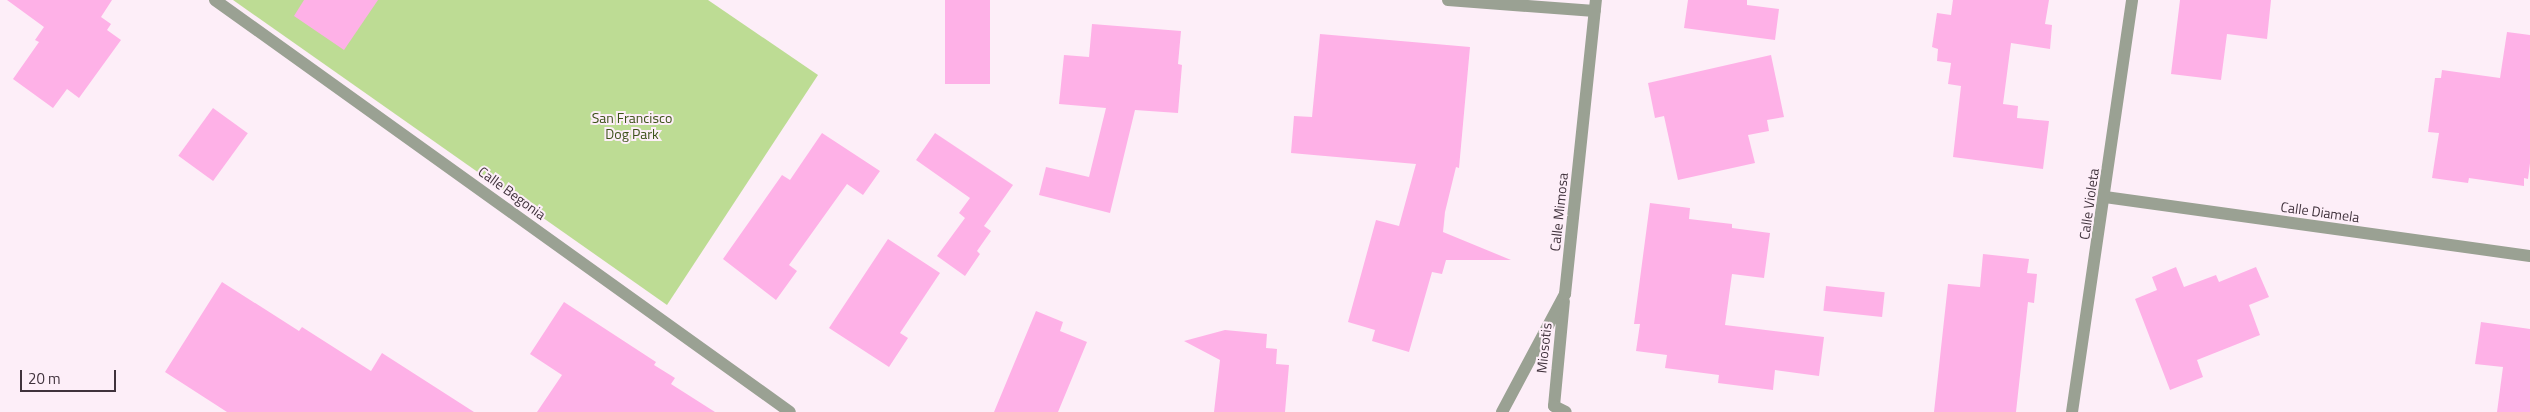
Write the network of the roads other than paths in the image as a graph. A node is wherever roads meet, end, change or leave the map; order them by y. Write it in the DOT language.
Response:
graph roads {
  1 [pos="215,0"];
  2 [pos="1448,0"];
  3 [pos="2132,0"];
  4 [pos="1595,5"];
  5 [pos="2105,197"];
  6 [pos="2530,256"];
  7 [pos="1565,294"];
  8 [pos="1549,409"];
  9 [pos="790,412"];
  10 [pos="1502,412"];
  11 [pos="1566,412"];
  12 [pos="2072,412"];
  1 -- 9 [label="street, Calle Begonia"];
  2 -- 4 [label="street"];
  3 -- 5 [label="street, Calle Violeta"];
  4 -- 7 [label="street, Calle Mimosa"];
  5 -- 6 [label="street, Calle Diamela"];
  5 -- 12 [label="street, Calle Violeta"];
  7 -- 8 [label="street, Miosotis"];
  7 -- 10 [label="street, Calle Mimosa"];
  8 -- 11 [label="street"];
}
